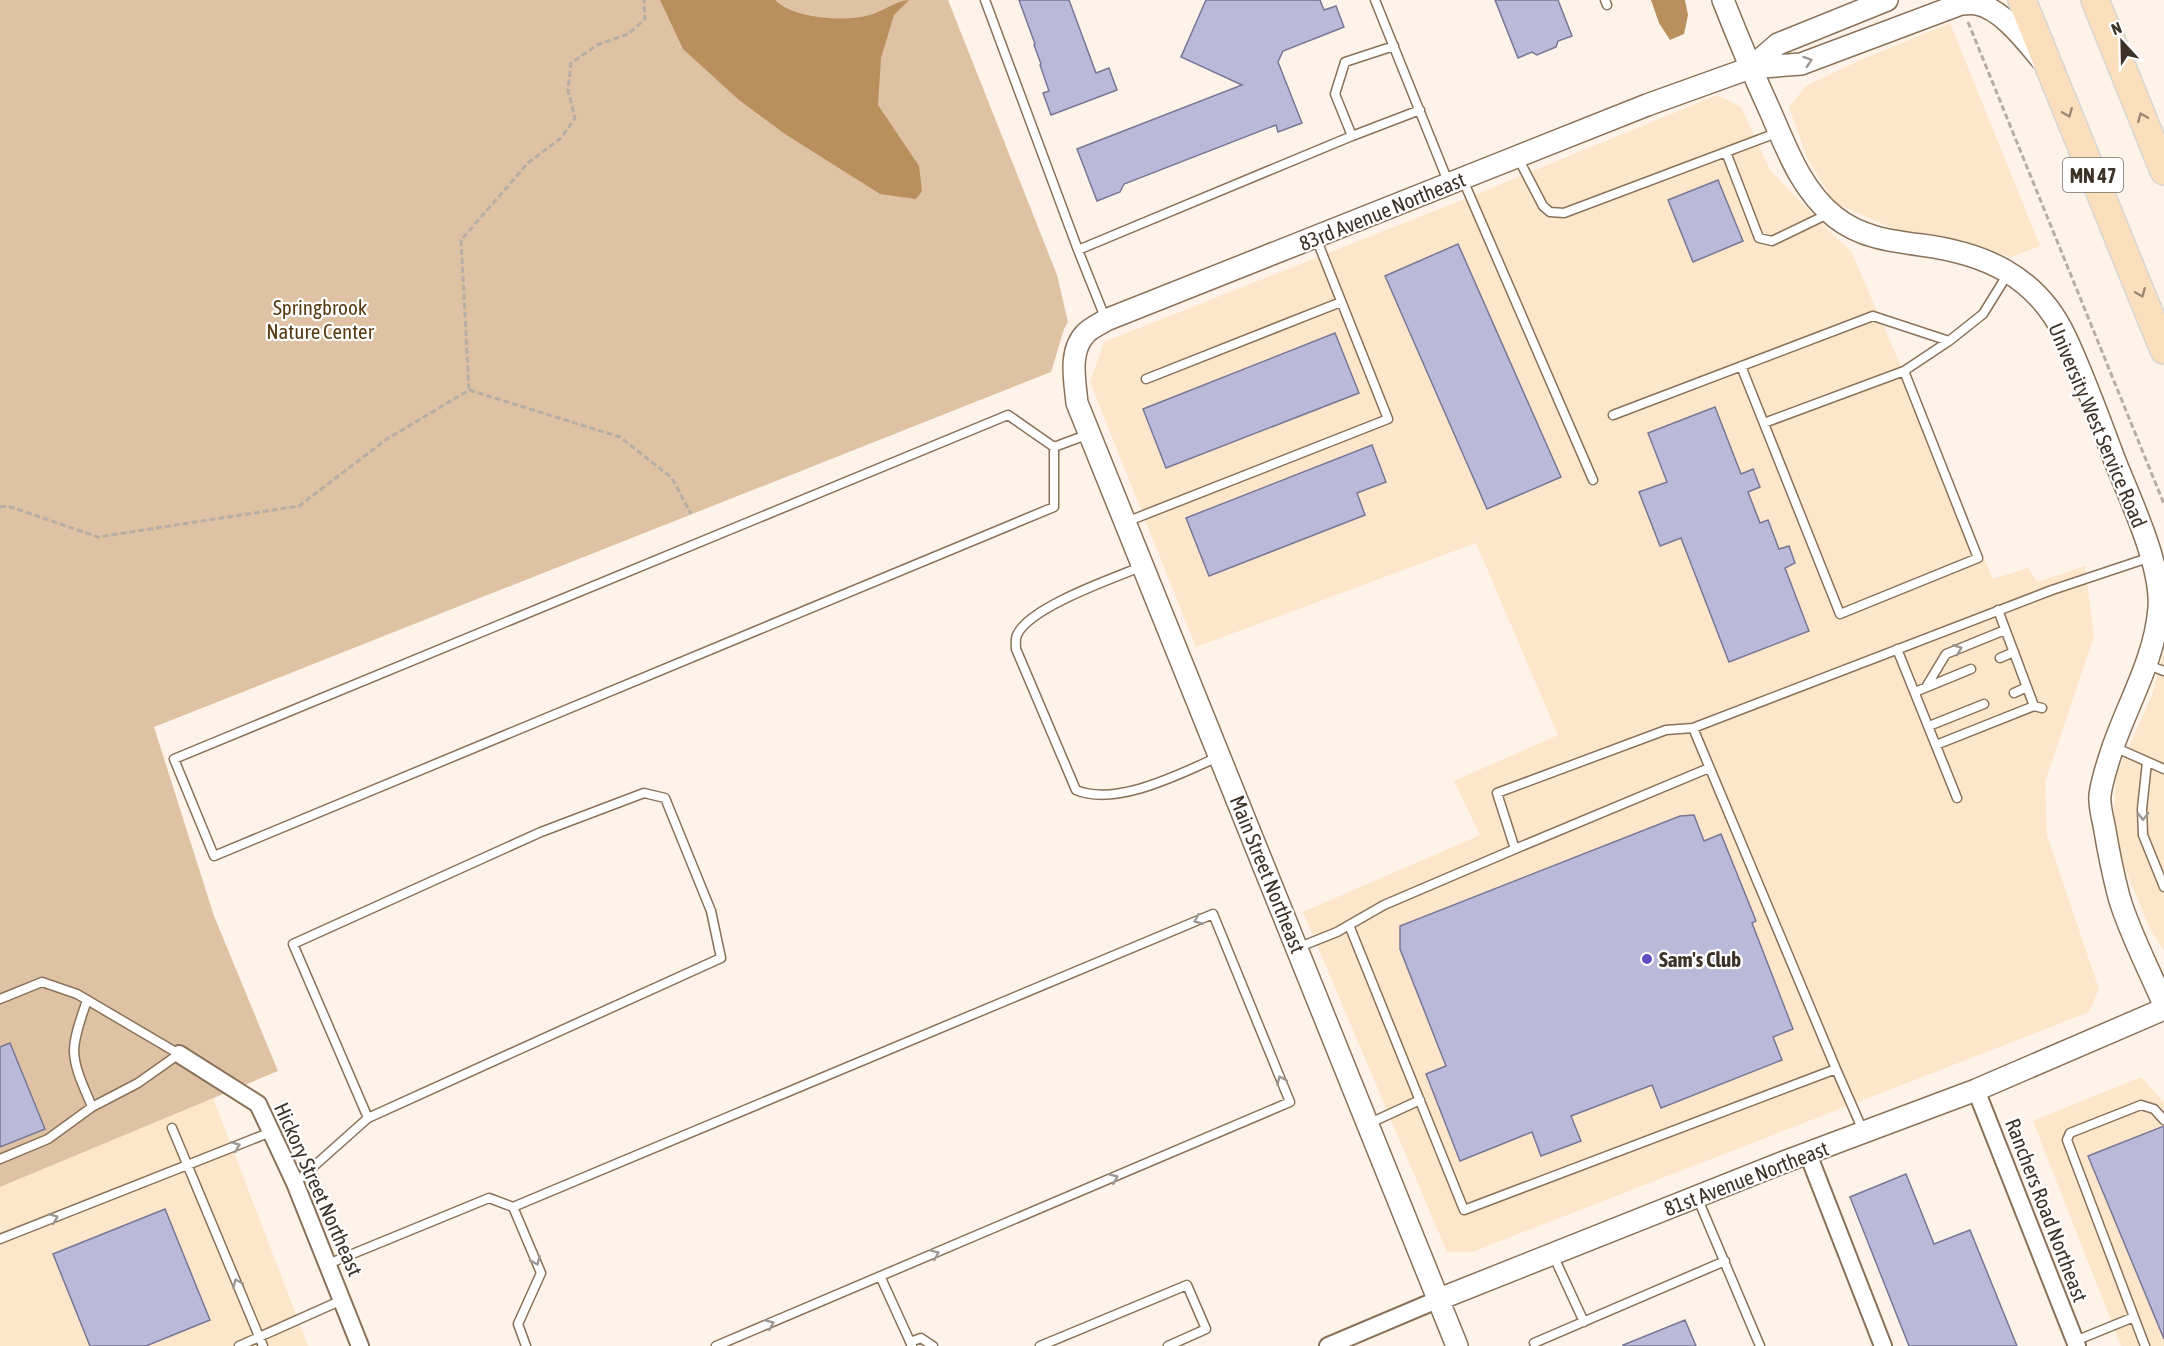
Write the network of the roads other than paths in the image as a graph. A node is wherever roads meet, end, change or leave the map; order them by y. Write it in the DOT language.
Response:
graph roads {
  1 [pos="985,0"];
  2 [pos="1375,0"];
  3 [pos="1723,0"];
  4 [pos="1887,0"];
  5 [pos="2022,0"];
  6 [pos="2095,0"];
  7 [pos="1394,46"];
  8 [pos="1750,68"];
  9 [pos="2052,72"];
  10 [pos="1420,110"];
  11 [pos="1779,132"];
  12 [pos="1352,136"];
  13 [pos="1726,152"];
  14 [pos="1517,157"];
  15 [pos="2164,171"];
  16 [pos="1456,182"];
  17 [pos="1831,213"];
  18 [pos="1316,237"];
  19 [pos="1078,250"];
  20 [pos="2009,272"];
  21 [pos="1341,302"];
  22 [pos="1106,320"];
  23 [pos="1949,341"];
  24 [pos="2164,350"];
  25 [pos="1741,366"];
  26 [pos="1905,372"];
  27 [pos="1146,379"];
  28 [pos="1077,403"];
  29 [pos="1613,415"];
  30 [pos="1764,423"];
  31 [pos="1090,434"];
  32 [pos="1054,447"];
  33 [pos="1593,480"];
  34 [pos="1126,522"];
  35 [pos="2151,557"];
  36 [pos="1144,566"];
  37 [pos="1998,610"];
  38 [pos="2005,630"];
  39 [pos="1897,649"];
  40 [pos="2014,652"];
  41 [pos="2000,658"];
  42 [pos="2155,668"];
  43 [pos="1971,669"];
  44 [pos="1926,687"];
  45 [pos="2027,687"];
  46 [pos="1915,692"];
  47 [pos="2014,693"];
  48 [pos="1984,704"];
  49 [pos="1929,726"];
  50 [pos="1693,728"];
  51 [pos="1936,745"];
  52 [pos="2113,747"];
  53 [pos="1220,756"];
  54 [pos="2147,762"];
  55 [pos="1709,768"];
  56 [pos="2164,769"];
  57 [pos="1957,798"];
  58 [pos="1515,849"];
  59 [pos="2160,866"];
  60 [pos="2164,887"];
  61 [pos="1349,925"];
  62 [pos="1298,948"];
  63 [pos="0,999"];
  64 [pos="87,1000"];
  65 [pos="2164,1007"];
  66 [pos="178,1054"];
  67 [pos="1836,1069"];
  68 [pos="1976,1090"];
  69 [pos="1420,1100"];
  70 [pos="92,1107"];
  71 [pos="368,1118"];
  72 [pos="2164,1120"];
  73 [pos="1367,1124"];
  74 [pos="172,1128"];
  75 [pos="271,1132"];
  76 [pos="1864,1133"];
  77 [pos="1808,1154"];
  78 [pos="0,1159"];
  79 [pos="187,1165"];
  80 [pos="295,1183"];
  81 [pos="1697,1197"];
  82 [pos="513,1207"];
  83 [pos="0,1239"];
  84 [pos="1552,1254"];
  85 [pos="1725,1261"];
  86 [pos="328,1263"];
  87 [pos="881,1278"];
  88 [pos="342,1300"];
  89 [pos="1437,1300"];
  90 [pos="2134,1317"];
  91 [pos="1584,1322"];
  92 [pos="260,1337"];
  93 [pos="1534,1343"];
  94 [pos="2076,1343"];
  95 [pos="911,1344"];
  96 [pos="239,1346"];
  97 [pos="263,1346"];
  98 [pos="360,1346"];
  99 [pos="526,1346"];
  100 [pos="716,1346"];
  101 [pos="933,1346"];
  102 [pos="1040,1346"];
  103 [pos="1168,1346"];
  104 [pos="1328,1346"];
  105 [pos="1456,1346"];
  106 [pos="1760,1346"];
  107 [pos="1883,1346"];
  108 [pos="2145,1346"];
  1 -- 19 [label="lane"];
  2 -- 7 [label="lane"];
  3 -- 8 [label="street, University West Service Road"];
  4 -- 8 [label="street, 83rd Avenue Northeast"];
  5 -- 9 [label="main road, MN 47"];
  15 -- 6 [label="main road, one-way"];
  7 -- 10 [label="lane"];
  7 -- 12 [label="lane"];
  8 -- 9 [label="street, 83rd Avenue Northeast, one-way"];
  8 -- 11 [label="street, University West Service Road"];
  8 -- 14 [label="street, 83rd Avenue Northeast"];
  9 -- 24 [label="main road, MN 47, one-way"];
  10 -- 12 [label="lane"];
  10 -- 16 [label="lane"];
  11 -- 13 [label="lane"];
  11 -- 17 [label="street, University West Service Road"];
  12 -- 19 [label="lane"];
  13 -- 14 [label="lane"];
  13 -- 17 [label="lane"];
  14 -- 16 [label="street, 83rd Avenue Northeast"];
  16 -- 18 [label="street, 83rd Avenue Northeast"];
  16 -- 33 [label="lane"];
  17 -- 20 [label="street, University West Service Road"];
  18 -- 21 [label="lane"];
  18 -- 22 [label="street, 83rd Avenue Northeast"];
  19 -- 22 [label="lane"];
  20 -- 23 [label="lane"];
  20 -- 35 [label="street, University West Service Road"];
  21 -- 27 [label="lane"];
  21 -- 34 [label="lane"];
  22 -- 28 [label="street, 83rd Avenue Northeast"];
  23 -- 25 [label="lane"];
  23 -- 26 [label="lane"];
  25 -- 29 [label="lane"];
  25 -- 30 [label="lane"];
  26 -- 30 [label="lane"];
  26 -- 30 [label="lane"];
  28 -- 31 [label="street, Main Street Northeast"];
  31 -- 32 [label="lane"];
  31 -- 34 [label="street, Main Street Northeast"];
  32 -- 32 [label="lane"];
  34 -- 36 [label="street, Main Street Northeast"];
  35 -- 37 [label="lane"];
  35 -- 42 [label="street, University West Service Road"];
  36 -- 53 [label="street, Main Street Northeast"];
  36 -- 53 [label="lane"];
  37 -- 38 [label="lane"];
  37 -- 39 [label="lane"];
  38 -- 40 [label="lane"];
  44 -- 38 [label="lane, one-way"];
  39 -- 46 [label="lane"];
  39 -- 50 [label="lane"];
  40 -- 41 [label="lane"];
  40 -- 45 [label="lane"];
  42 -- 52 [label="street, University West Service Road"];
  43 -- 44 [label="lane"];
  44 -- 46 [label="lane"];
  45 -- 47 [label="lane"];
  45 -- 51 [label="lane"];
  46 -- 49 [label="lane"];
  48 -- 49 [label="lane"];
  49 -- 51 [label="lane"];
  50 -- 55 [label="lane"];
  50 -- 58 [label="lane"];
  51 -- 57 [label="lane"];
  52 -- 54 [label="lane"];
  52 -- 65 [label="street, University West Service Road"];
  53 -- 62 [label="street, Main Street Northeast"];
  54 -- 56 [label="lane"];
  54 -- 59 [label="lane, one-way"];
  55 -- 58 [label="lane"];
  55 -- 67 [label="lane"];
  58 -- 61 [label="lane"];
  59 -- 60 [label="lane"];
  61 -- 62 [label="lane"];
  61 -- 69 [label="lane"];
  62 -- 73 [label="street, Main Street Northeast"];
  63 -- 64 [label="lane"];
  64 -- 66 [label="lane"];
  64 -- 70 [label="lane"];
  65 -- 68 [label="street, 81st Avenue Northeast"];
  66 -- 70 [label="lane"];
  66 -- 75 [label="street, Hickory Street Northeast"];
  67 -- 69 [label="lane"];
  67 -- 76 [label="lane"];
  68 -- 76 [label="street, 81st Avenue Northeast"];
  68 -- 94 [label="street, Ranchers Road Northeast"];
  69 -- 73 [label="lane"];
  70 -- 78 [label="lane"];
  71 -- 71 [label="lane"];
  71 -- 80 [label="lane"];
  72 -- 90 [label="lane"];
  73 -- 89 [label="street, Main Street Northeast"];
  74 -- 79 [label="lane"];
  79 -- 75 [label="lane, one-way"];
  75 -- 80 [label="street, Hickory Street Northeast"];
  76 -- 77 [label="street, 81st Avenue Northeast"];
  77 -- 81 [label="street, 81st Avenue Northeast"];
  77 -- 107 [label="street"];
  83 -- 79 [label="lane, one-way"];
  92 -- 79 [label="lane, one-way"];
  80 -- 86 [label="street, Hickory Street Northeast"];
  81 -- 84 [label="street, 81st Avenue Northeast"];
  81 -- 85 [label="lane"];
  82 -- 86 [label="lane"];
  87 -- 82 [label="lane, one-way"];
  82 -- 99 [label="lane, one-way"];
  84 -- 89 [label="street, 81st Avenue Northeast"];
  84 -- 91 [label="lane"];
  85 -- 91 [label="lane"];
  85 -- 106 [label="lane"];
  86 -- 88 [label="street, Hickory Street Northeast"];
  87 -- 95 [label="lane"];
  100 -- 87 [label="lane, one-way"];
  88 -- 92 [label="lane"];
  88 -- 98 [label="street, Hickory Street Northeast"];
  89 -- 104 [label="street, 81st Avenue Northeast"];
  89 -- 105 [label="street, Main Street Northeast"];
  90 -- 94 [label="lane"];
  90 -- 108 [label="lane"];
  91 -- 93 [label="lane"];
  92 -- 96 [label="lane"];
  92 -- 97 [label="lane"];
  95 -- 101 [label="lane"];
  102 -- 103 [label="lane"];
}
